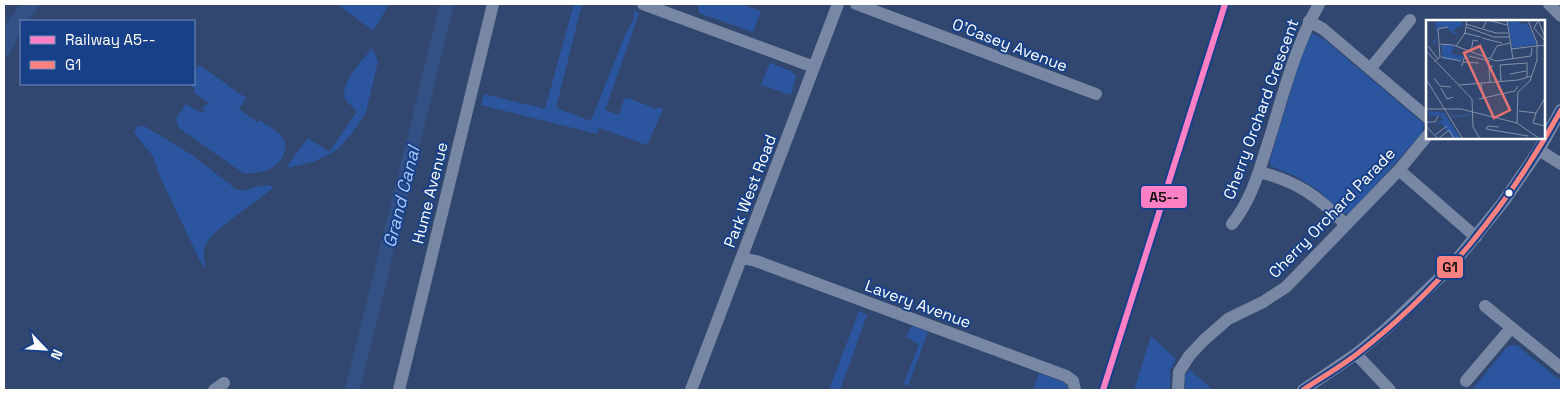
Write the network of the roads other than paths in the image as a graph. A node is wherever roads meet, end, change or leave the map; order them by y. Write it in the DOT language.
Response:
graph roads {
  1 [pos="493,4"];
  2 [pos="643,4"];
  3 [pos="838,4"];
  4 [pos="856,4"];
  5 [pos="1319,4"];
  6 [pos="1548,4"];
  7 [pos="1561,16"];
  8 [pos="1410,20"];
  9 [pos="1309,21"];
  10 [pos="814,67"];
  11 [pos="1370,68"];
  12 [pos="1096,94"];
  13 [pos="1561,110"];
  14 [pos="1426,116"];
  15 [pos="1426,137"];
  16 [pos="1539,150"];
  17 [pos="1561,164"];
  18 [pos="1399,170"];
  19 [pos="1259,172"];
  20 [pos="1232,224"];
  21 [pos="1346,225"];
  22 [pos="1476,236"];
  23 [pos="742,258"];
  24 [pos="1485,306"];
  25 [pos="1511,328"];
  26 [pos="1356,354"];
  27 [pos="1561,368"];
  28 [pos="1466,381"];
  29 [pos="399,390"];
  30 [pos="692,390"];
  31 [pos="1075,390"];
  32 [pos="1178,390"];
  33 [pos="1303,390"];
  34 [pos="1390,390"];
  1 -- 29 [label="street, Hume Avenue"];
  2 -- 10 [label="street"];
  3 -- 10 [label="street, Park West Road"];
  4 -- 12 [label="street, O'Casey Avenue"];
  5 -- 9 [label="street, Cherry Orchard Crescent"];
  6 -- 7 [label="street"];
  8 -- 11 [label="street"];
  9 -- 11 [label="street"];
  9 -- 19 [label="street, Cherry Orchard Crescent"];
  10 -- 23 [label="street, Park West Road"];
  11 -- 14 [label="street"];
  13 -- 16 [label="street"];
  15 -- 18 [label="street, Cherry Orchard Parade"];
  16 -- 17 [label="street"];
  16 -- 22 [label="street"];
  18 -- 21 [label="street, Cherry Orchard Parade"];
  18 -- 22 [label="street"];
  19 -- 20 [label="street, Cherry Orchard Crescent"];
  19 -- 21 [label="street"];
  21 -- 32 [label="street, Cherry Orchard Parade"];
  22 -- 26 [label="street"];
  23 -- 30 [label="street, Park West Road"];
  23 -- 31 [label="street, Lavery Avenue"];
  24 -- 25 [label="street"];
  25 -- 27 [label="street"];
  25 -- 28 [label="street"];
  26 -- 33 [label="street"];
  26 -- 34 [label="street"];
}
